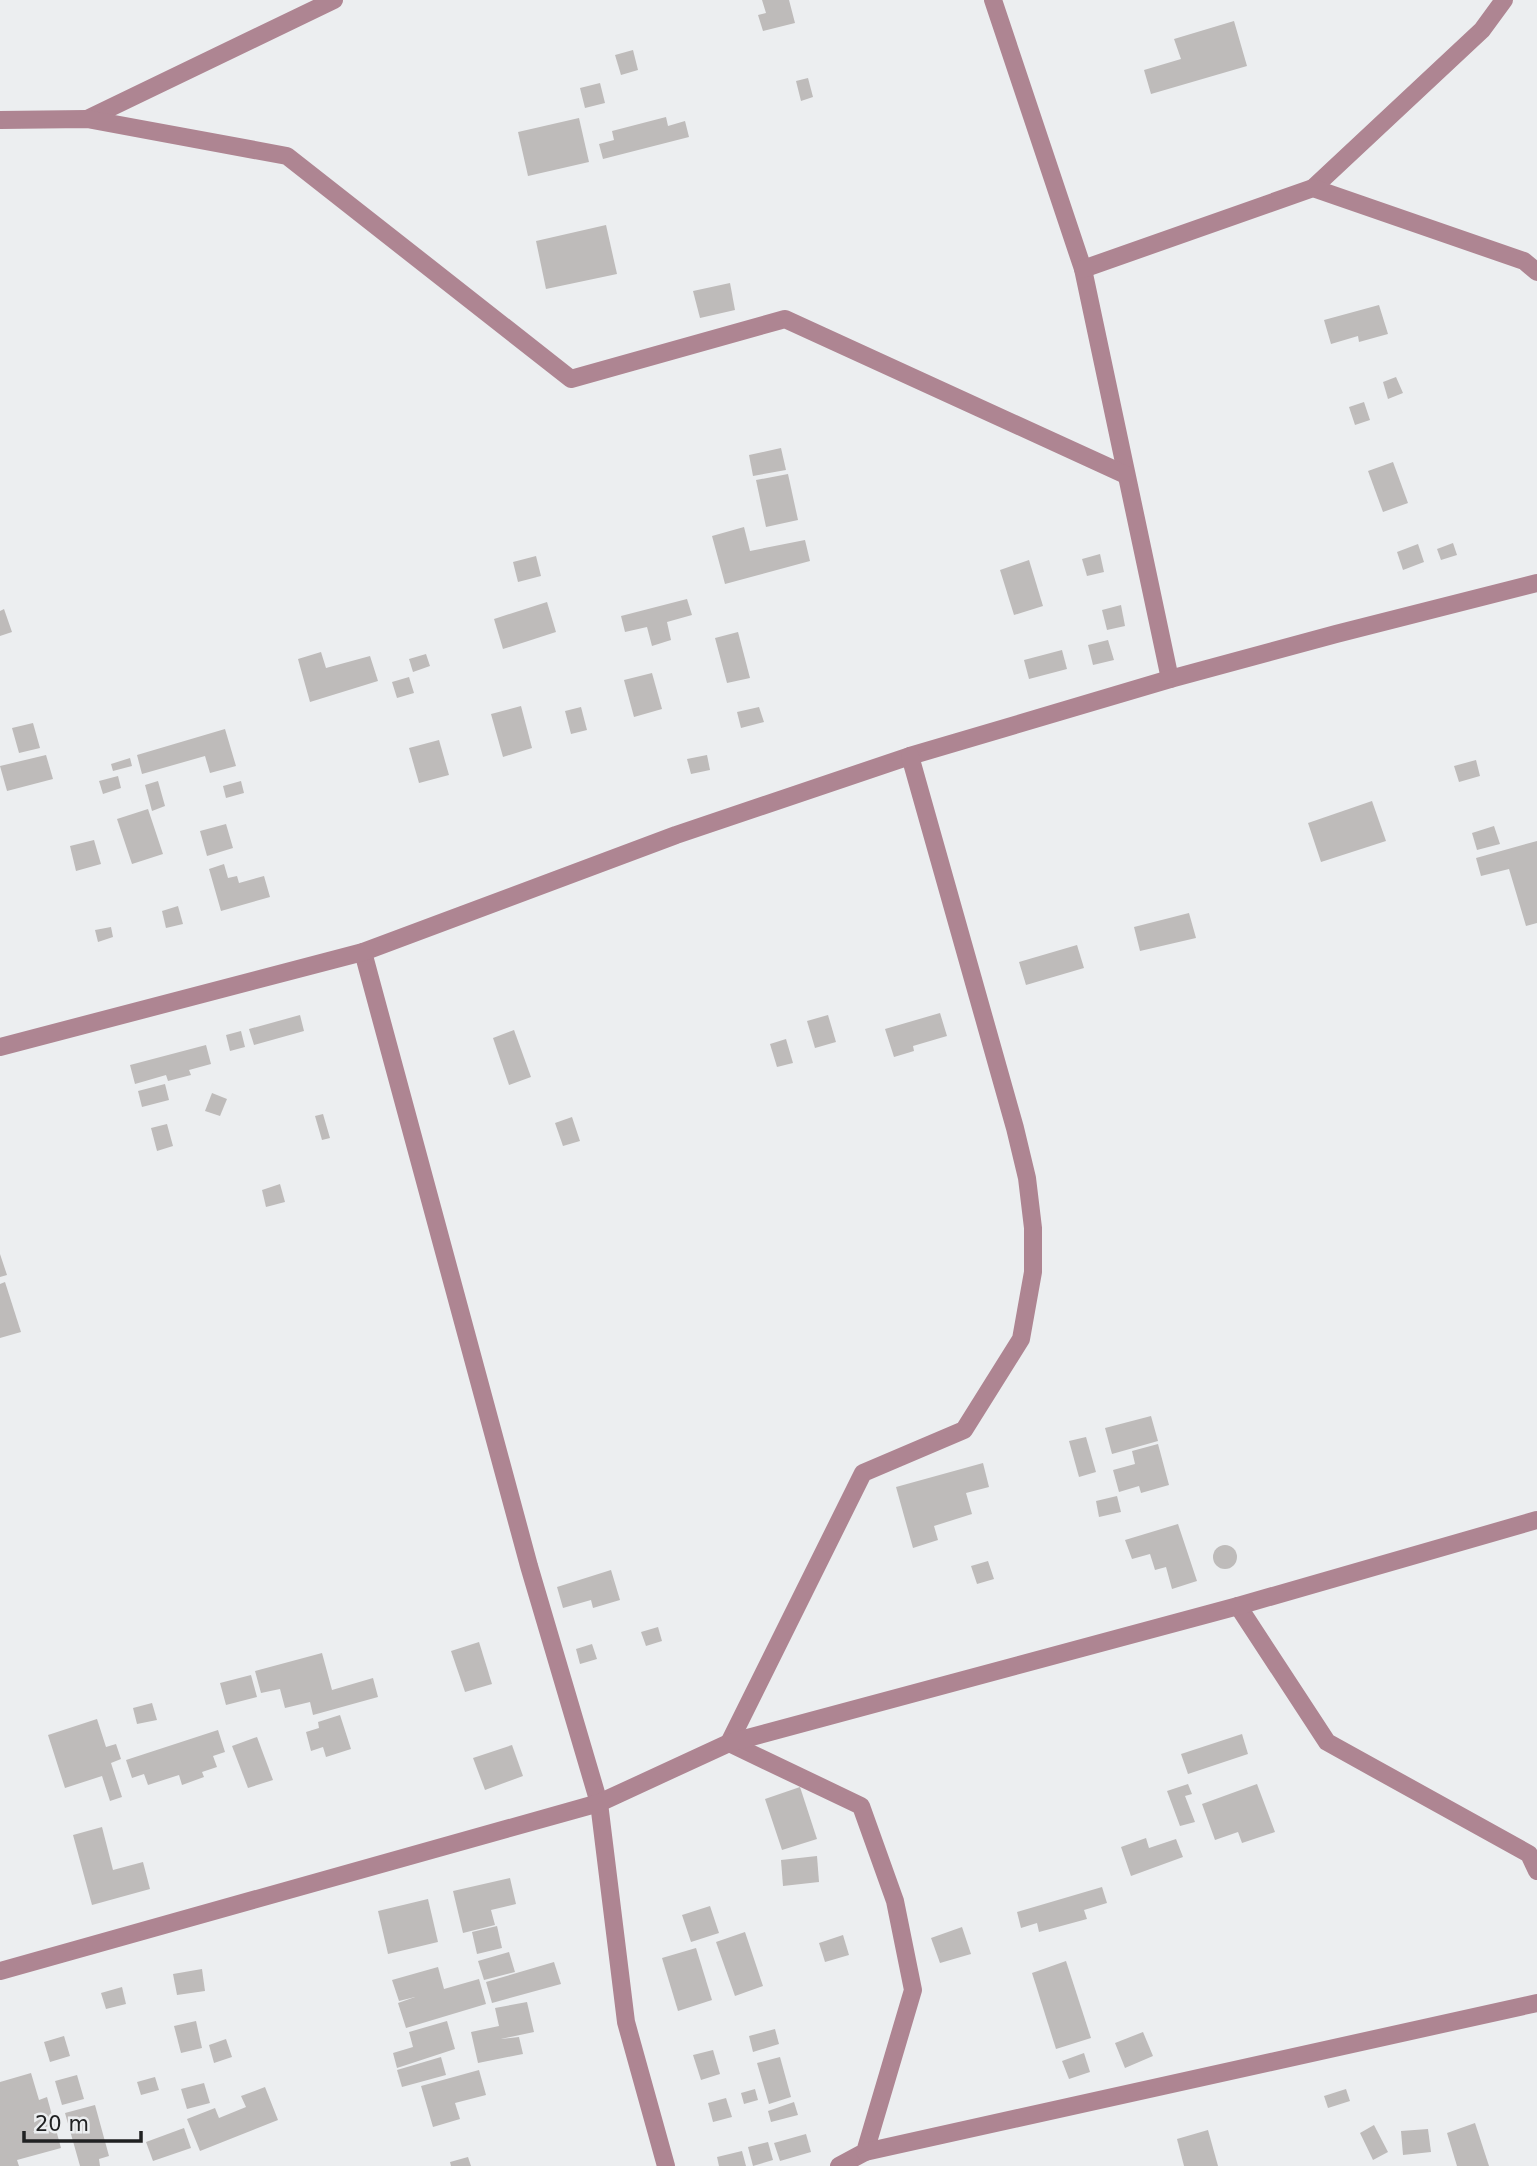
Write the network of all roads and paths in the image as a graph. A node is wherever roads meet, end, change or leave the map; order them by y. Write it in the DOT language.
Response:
graph roads {
  1 [pos="334,0"];
  2 [pos="993,0"];
  3 [pos="1504,0"];
  4 [pos="88,119"];
  5 [pos="0,120"];
  6 [pos="1313,188"];
  7 [pos="1083,269"];
  8 [pos="1537,272"];
  9 [pos="1126,475"];
  10 [pos="1537,583"];
  11 [pos="1170,679"];
  12 [pos="910,756"];
  13 [pos="363,952"];
  14 [pos="0,1047"];
  15 [pos="1537,1520"];
  16 [pos="1238,1605"];
  17 [pos="729,1743"];
  18 [pos="598,1803"];
  19 [pos="1537,1871"];
  20 [pos="0,1971"];
  21 [pos="1537,2003"];
  22 [pos="865,2152"];
  23 [pos="666,2166"];
  24 [pos="839,2166"];
  1 -- 4 [label="street"];
  2 -- 7 [label="street"];
  3 -- 6 [label="street"];
  4 -- 5 [label="street"];
  4 -- 9 [label="street"];
  6 -- 7 [label="street"];
  6 -- 8 [label="street"];
  7 -- 9 [label="street"];
  9 -- 11 [label="street"];
  10 -- 11 [label="street"];
  11 -- 12 [label="street"];
  12 -- 13 [label="street"];
  12 -- 17 [label="street"];
  13 -- 14 [label="street"];
  13 -- 18 [label="street"];
  15 -- 16 [label="street"];
  16 -- 17 [label="street"];
  16 -- 19 [label="street"];
  17 -- 18 [label="street"];
  17 -- 22 [label="street"];
  18 -- 20 [label="street"];
  18 -- 23 [label="street"];
  21 -- 22 [label="street"];
  22 -- 24 [label="street"];
}
